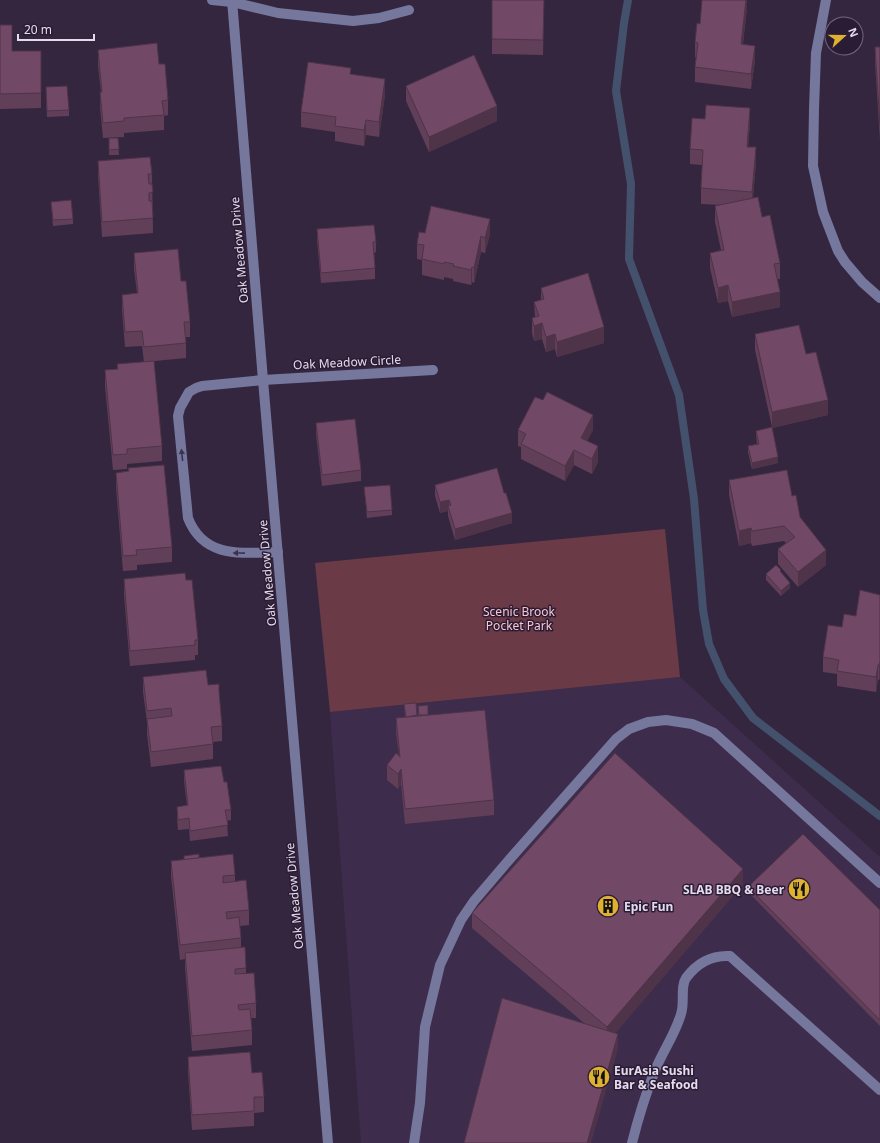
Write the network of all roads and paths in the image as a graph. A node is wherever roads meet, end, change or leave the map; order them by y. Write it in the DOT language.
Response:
graph roads {
  1 [pos="212,0"];
  2 [pos="826,0"];
  3 [pos="232,1"];
  4 [pos="409,10"];
  5 [pos="880,298"];
  6 [pos="433,370"];
  7 [pos="263,380"];
  8 [pos="278,552"];
  9 [pos="880,883"];
  10 [pos="880,1090"];
  11 [pos="328,1143"];
  12 [pos="414,1143"];
  13 [pos="632,1143"];
  1 -- 3 [label="street"];
  2 -- 5 [label="street"];
  3 -- 4 [label="street"];
  3 -- 7 [label="street, Oak Meadow Drive"];
  6 -- 7 [label="street, Oak Meadow Circle"];
  7 -- 8 [label="street, Oak Meadow Drive"];
  8 -- 7 [label="street, Oak Meadow Circle, one-way"];
  8 -- 11 [label="street, Oak Meadow Drive"];
  9 -- 12 [label="street"];
  10 -- 13 [label="street"];
}
